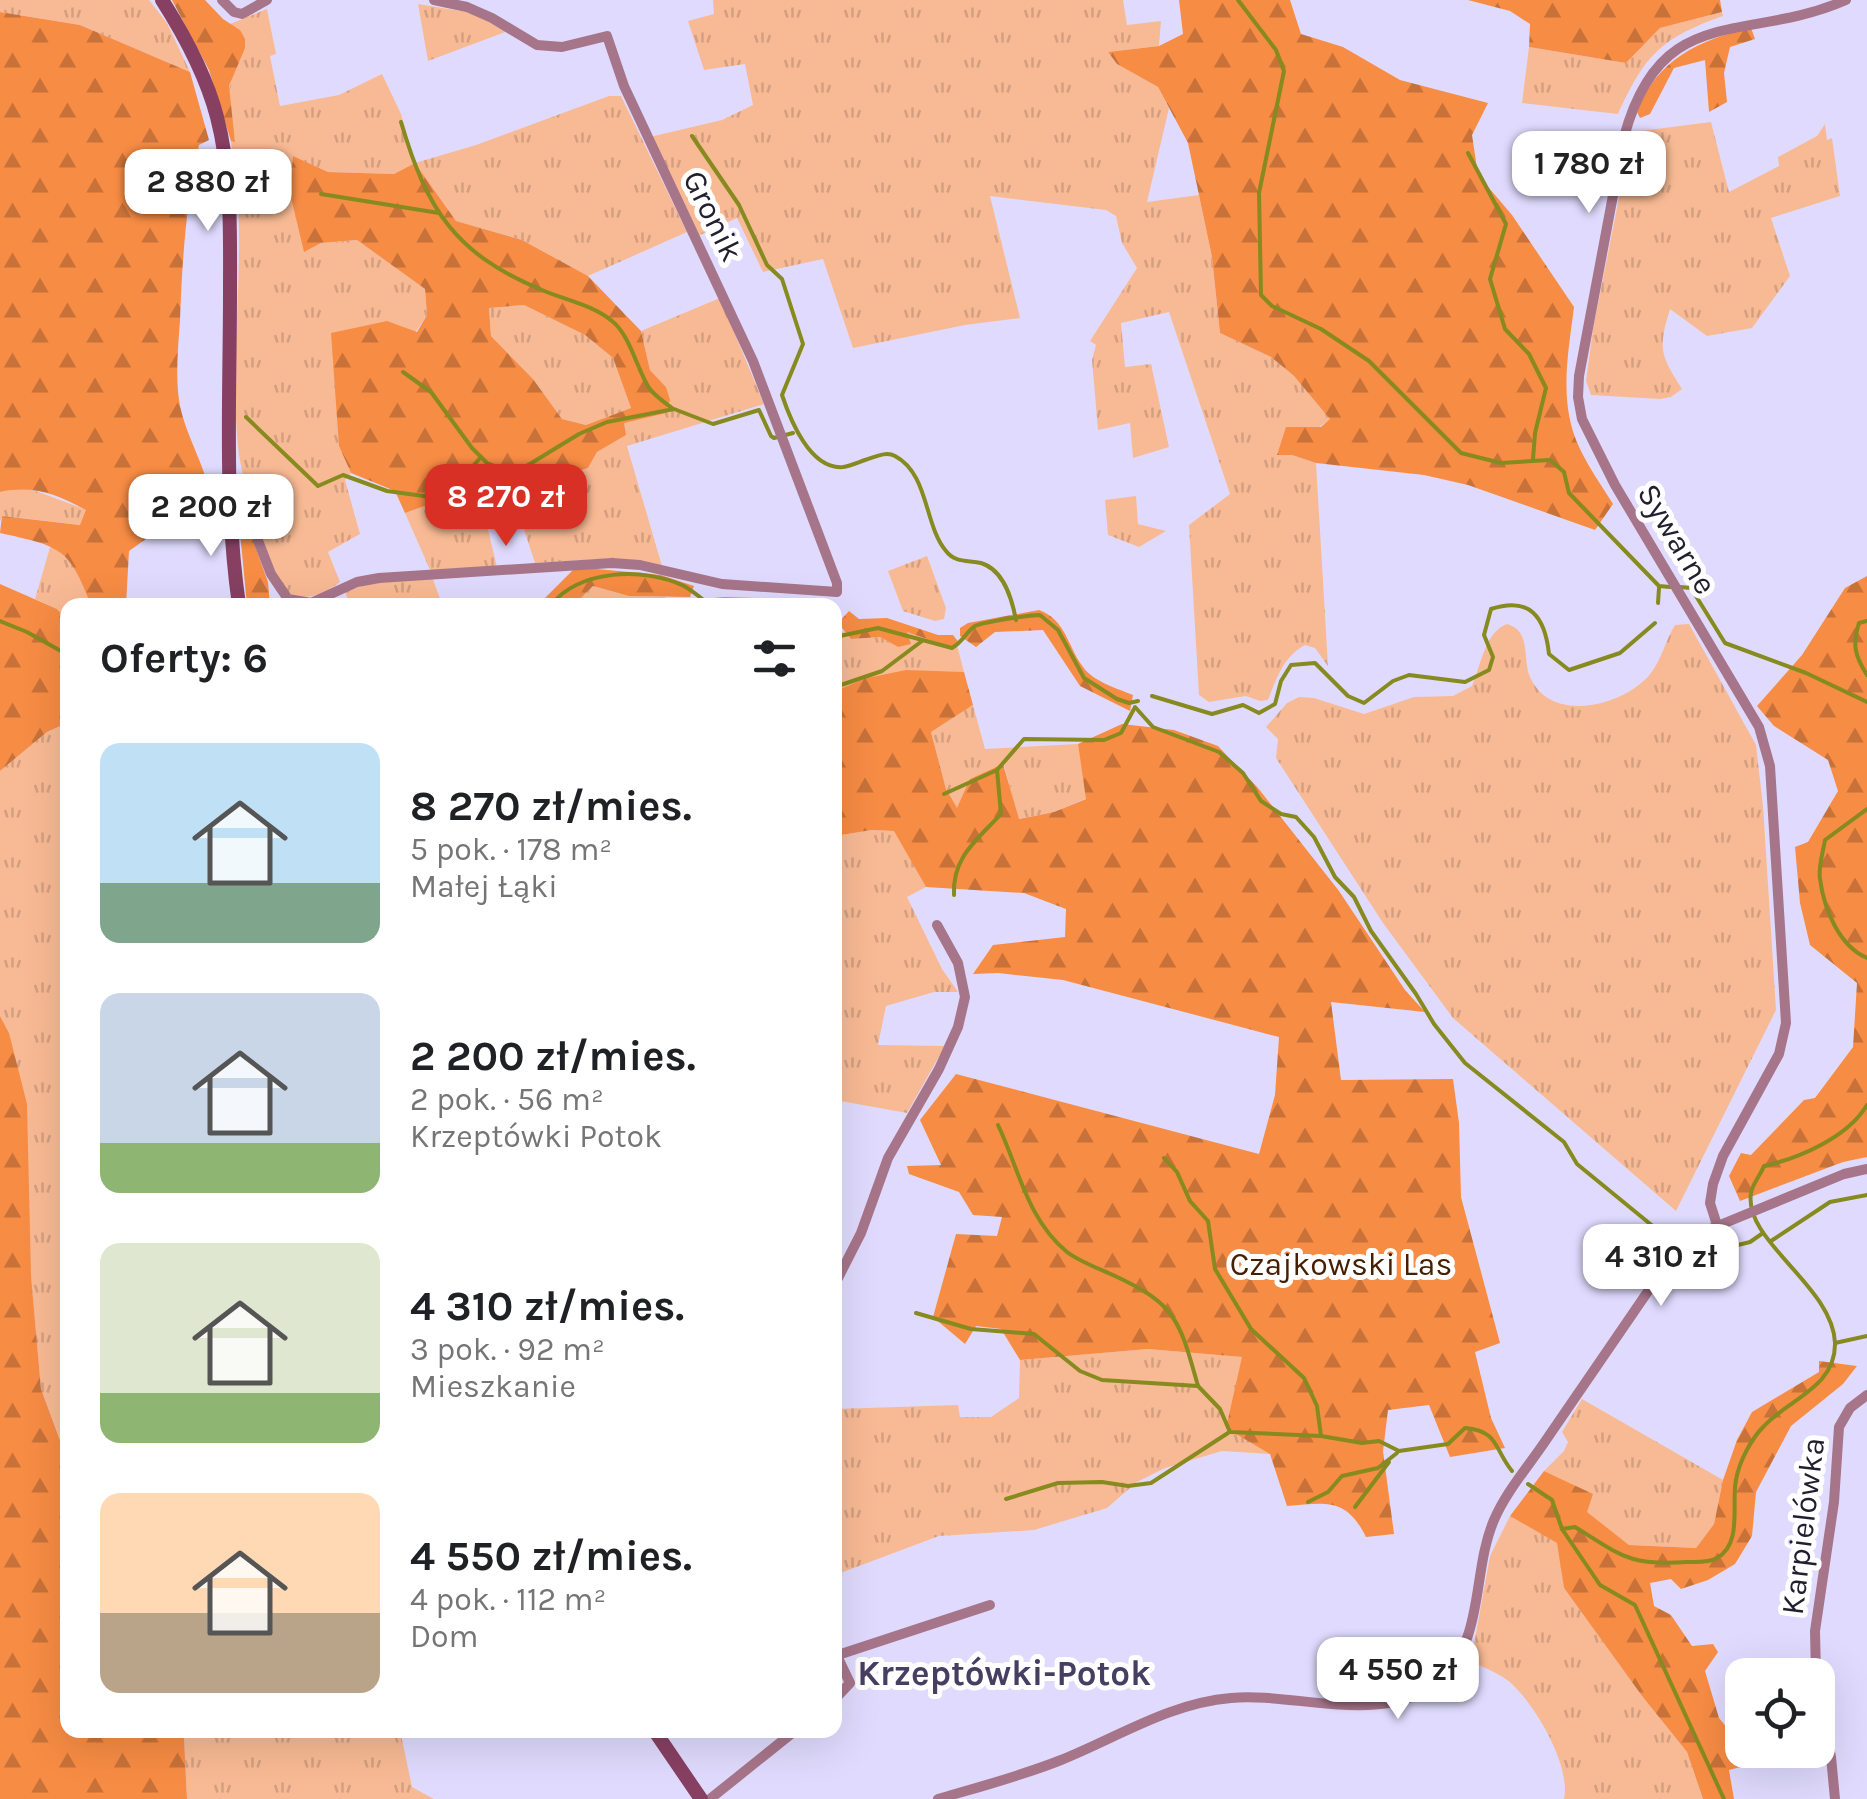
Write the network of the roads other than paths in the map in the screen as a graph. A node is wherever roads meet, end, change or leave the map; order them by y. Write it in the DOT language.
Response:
graph roads {
  1 [pos="162,0"];
  2 [pos="222,0"];
  3 [pos="267,0"];
  4 [pos="434,0"];
  5 [pos="1846,0"];
  6 [pos="230,494"];
  7 [pos="238,598"];
  8 [pos="288,598"];
  9 [pos="322,598"];
  10 [pos="937,925"];
  11 [pos="1867,1169"];
  12 [pos="1717,1225"];
  13 [pos="842,1270"];
  14 [pos="1867,1395"];
  15 [pos="990,1604"];
  16 [pos="842,1653"];
  17 [pos="1816,1658"];
  18 [pos="842,1666"];
  19 [pos="842,1691"];
  20 [pos="659,1738"];
  21 [pos="786,1738"];
  22 [pos="1833,1768"];
  23 [pos="701,1799"];
  24 [pos="710,1799"];
  25 [pos="938,1799"];
  26 [pos="1835,1799"];
  1 -- 6 [label="main road"];
  2 -- 3 [label="street"];
  4 -- 9 [label="street, Gronik"];
  5 -- 12 [label="street, Sywarne"];
  6 -- 7 [label="main road"];
  6 -- 8 [label="street, Gronik"];
  10 -- 13 [label="street"];
  11 -- 12 [label="street"];
  12 -- 25 [label="street"];
  14 -- 17 [label="street, Karpielówka"];
  15 -- 16 [label="street"];
  18 -- 19 [label="street"];
  20 -- 23 [label="main road"];
  21 -- 24 [label="street"];
  22 -- 26 [label="street"];
}
